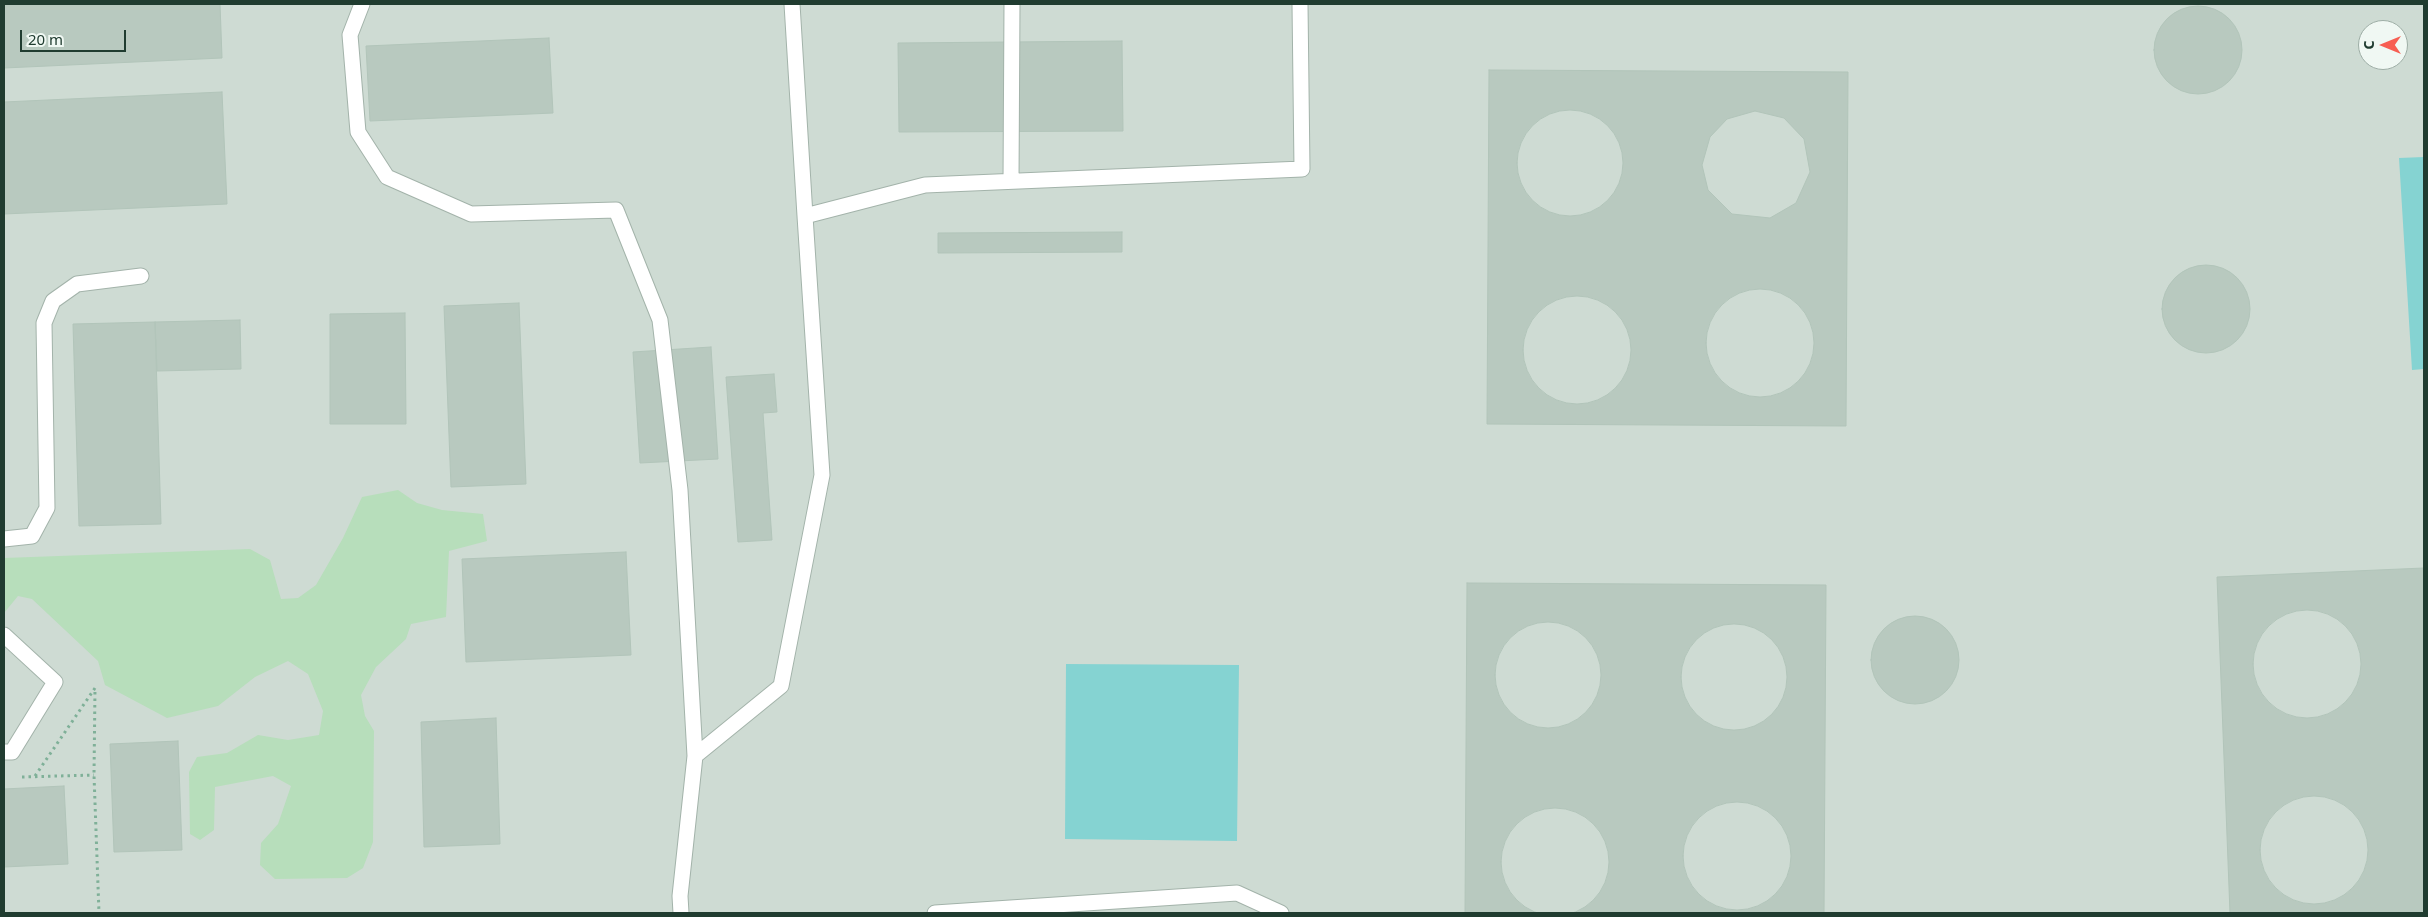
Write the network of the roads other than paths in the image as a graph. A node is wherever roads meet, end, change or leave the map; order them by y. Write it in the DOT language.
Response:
graph roads {
  1 [pos="362,4"];
  2 [pos="792,4"];
  3 [pos="1012,4"];
  4 [pos="1300,4"];
  5 [pos="1011,182"];
  6 [pos="805,216"];
  7 [pos="141,276"];
  8 [pos="4,539"];
  9 [pos="4,635"];
  10 [pos="4,752"];
  11 [pos="695,756"];
  12 [pos="682,913"];
  13 [pos="936,913"];
  14 [pos="1281,913"];
  1 -- 11 [label="lane"];
  2 -- 6 [label="lane"];
  3 -- 5 [label="lane"];
  4 -- 5 [label="lane"];
  5 -- 6 [label="lane"];
  6 -- 11 [label="lane"];
  7 -- 8 [label="lane"];
  9 -- 10 [label="lane"];
  11 -- 12 [label="lane"];
  13 -- 14 [label="lane"];
}
